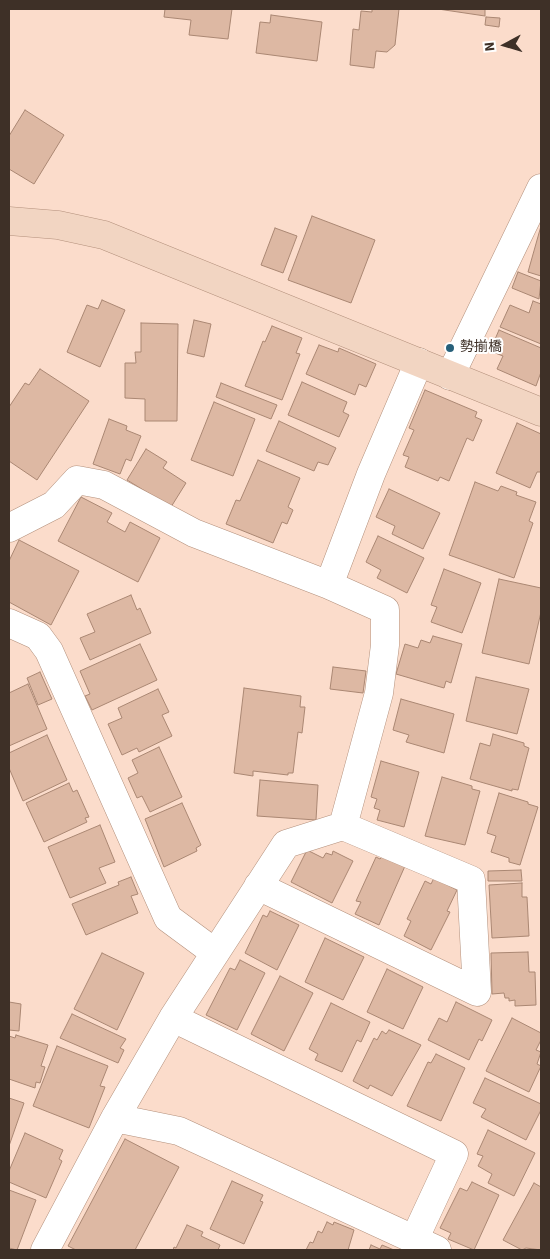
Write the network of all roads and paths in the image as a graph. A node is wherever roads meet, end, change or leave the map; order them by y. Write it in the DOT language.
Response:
graph roads {
  1 [pos="541,188"];
  2 [pos="9,221"];
  3 [pos="419,362"];
  4 [pos="450,376"];
  5 [pos="541,412"];
  6 [pos="9,528"];
  7 [pos="329,585"];
  8 [pos="9,623"];
  9 [pos="343,826"];
  10 [pos="258,886"];
  11 [pos="214,952"];
  12 [pos="173,1018"];
  13 [pos="115,1118"];
  14 [pos="425,1245"];
  15 [pos="45,1250"];
  1 -- 4 [label="street"];
  2 -- 3 [label="street"];
  3 -- 4 [label="street"];
  3 -- 7 [label="street"];
  4 -- 5 [label="street"];
  6 -- 7 [label="street"];
  7 -- 9 [label="street"];
  8 -- 11 [label="street"];
  9 -- 10 [label="street"];
  9 -- 10 [label="street"];
  10 -- 11 [label="street"];
  11 -- 12 [label="street"];
  12 -- 13 [label="street"];
  12 -- 14 [label="street"];
  13 -- 14 [label="street"];
  13 -- 15 [label="street"];
}
